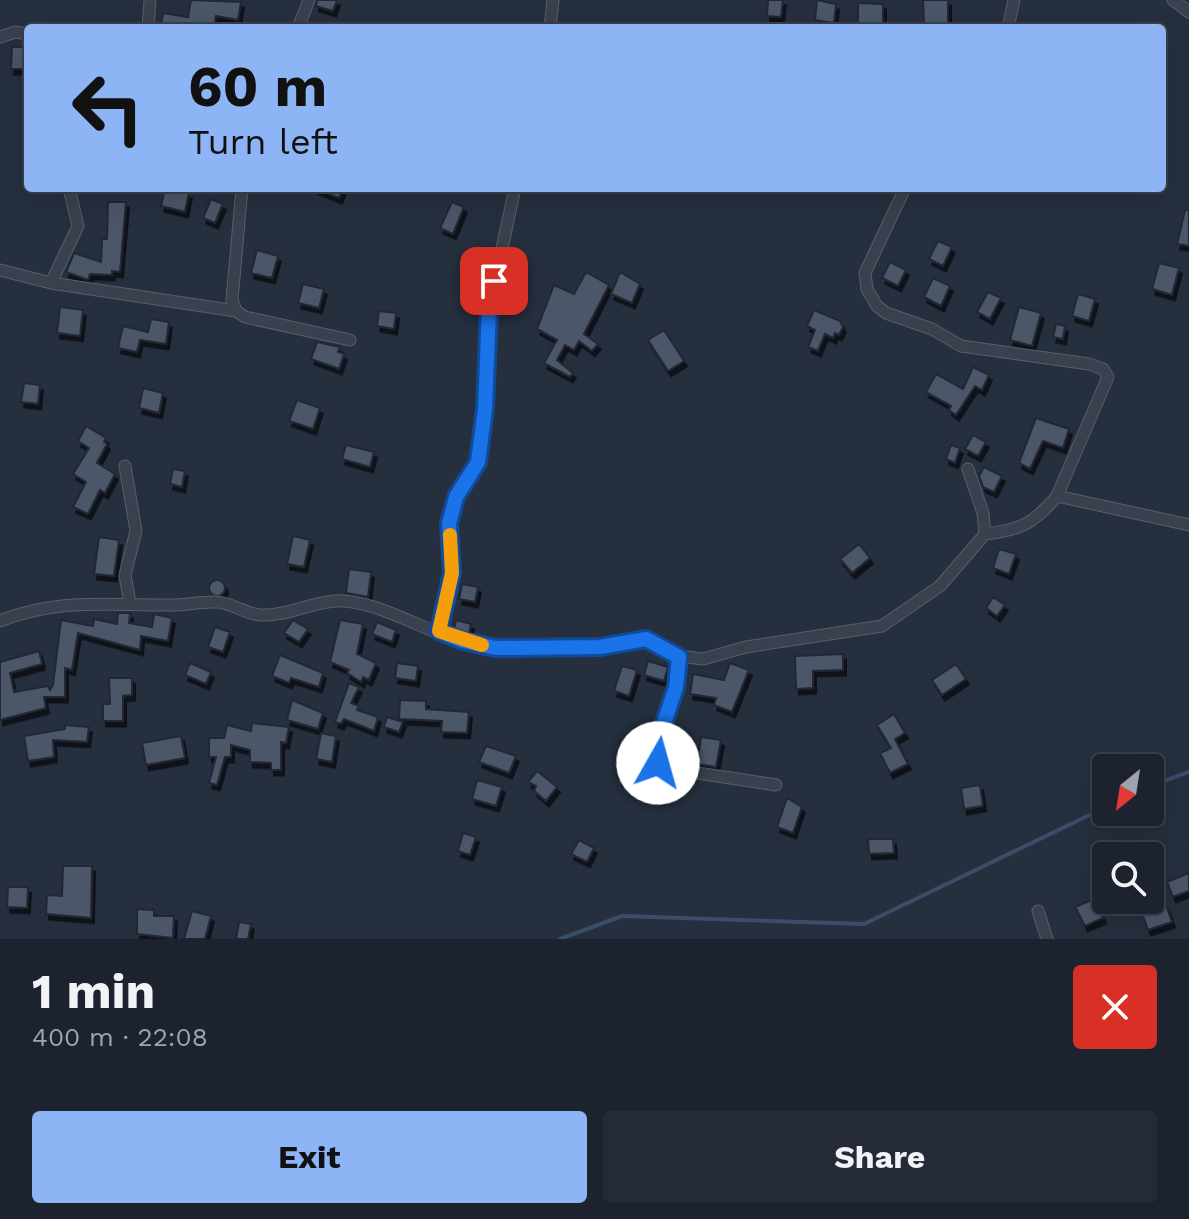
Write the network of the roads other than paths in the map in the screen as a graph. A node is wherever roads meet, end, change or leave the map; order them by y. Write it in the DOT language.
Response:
graph roads {
  1 [pos="150,0"];
  2 [pos="309,0"];
  3 [pos="553,0"];
  4 [pos="1014,0"];
  5 [pos="1173,0"];
  6 [pos="1189,12"];
  7 [pos="148,24"];
  8 [pos="300,24"];
  9 [pos="550,24"];
  10 [pos="1009,24"];
  11 [pos="24,33"];
  12 [pos="0,37"];
  13 [pos="70,192"];
  14 [pos="242,192"];
  15 [pos="514,192"];
  16 [pos="903,192"];
  17 [pos="0,270"];
  18 [pos="51,283"];
  19 [pos="236,311"];
  20 [pos="350,340"];
  21 [pos="125,466"];
  22 [pos="968,469"];
  23 [pos="1057,496"];
  24 [pos="1189,525"];
  25 [pos="985,534"];
  26 [pos="130,603"];
  27 [pos="0,621"];
  28 [pos="439,631"];
  29 [pos="679,657"];
  30 [pos="776,785"];
  31 [pos="1038,911"];
  32 [pos="1047,939"];
  1 -- 7 [label="street"];
  2 -- 8 [label="street"];
  3 -- 9 [label="street"];
  4 -- 10 [label="street"];
  5 -- 6 [label="street"];
  11 -- 12 [label="street"];
  13 -- 18 [label="street"];
  14 -- 19 [label="street"];
  15 -- 28 [label="street"];
  16 -- 23 [label="street"];
  17 -- 18 [label="street"];
  18 -- 19 [label="street"];
  19 -- 20 [label="street"];
  21 -- 26 [label="street"];
  22 -- 25 [label="street"];
  23 -- 24 [label="street"];
  23 -- 25 [label="street"];
  25 -- 29 [label="street"];
  26 -- 27 [label="street"];
  26 -- 28 [label="street"];
  28 -- 29 [label="street"];
  29 -- 30 [label="street"];
  31 -- 32 [label="street"];
}
